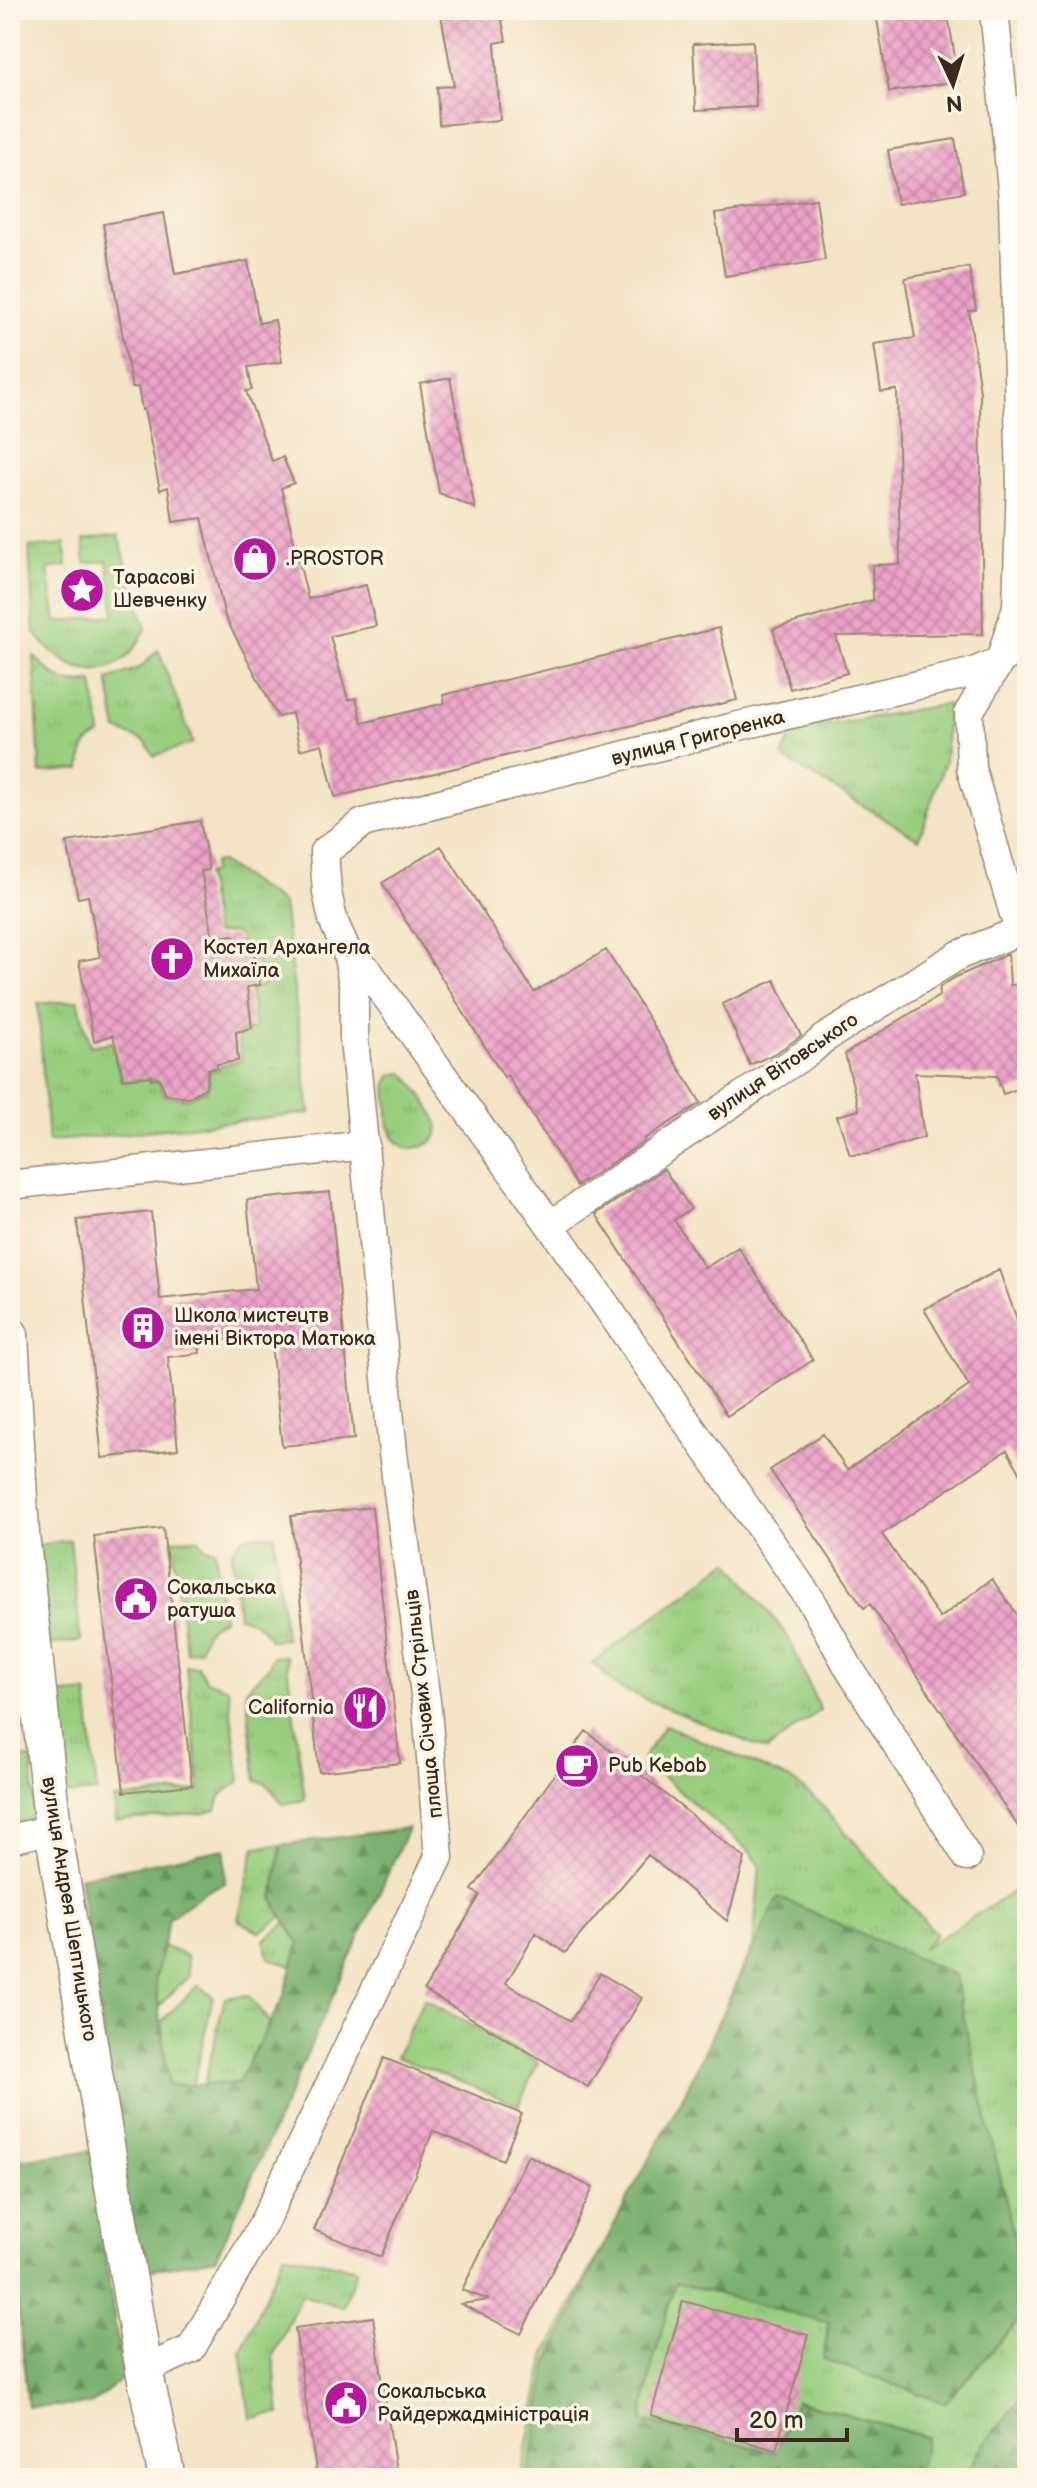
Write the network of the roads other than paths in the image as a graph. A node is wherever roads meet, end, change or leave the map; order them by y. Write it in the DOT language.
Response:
graph roads {
  1 [pos="994,10"];
  2 [pos="1024,477"];
  3 [pos="1027,642"];
  4 [pos="1000,661"];
  5 [pos="363,823"];
  6 [pos="1023,932"];
  7 [pos="347,952"];
  8 [pos="365,1145"];
  9 [pos="10,1185"];
  10 [pos="550,1225"];
  11 [pos="10,1335"];
  12 [pos="53,1829"];
  13 [pos="10,1839"];
  14 [pos="967,1857"];
  15 [pos="144,2370"];
  16 [pos="167,2478"];
  1 -- 2 [label="street"];
  2 -- 4 [label="street"];
  3 -- 4 [label="street, вулиця Григоренка"];
  4 -- 5 [label="street, вулиця Григоренка"];
  4 -- 6 [label="street"];
  5 -- 7 [label="street, площа Січових Стрільців"];
  6 -- 10 [label="street, вулиця Вітовського"];
  7 -- 8 [label="street, площа Січових Стрільців"];
  7 -- 10 [label="street, площа Січових Стрільців"];
  8 -- 9 [label="street"];
  8 -- 15 [label="street, площа Січових Стрільців"];
  10 -- 14 [label="street, площа Січових Стрільців"];
  11 -- 12 [label="street, вулиця Андрея Шептицького"];
  12 -- 13 [label="street"];
  12 -- 15 [label="street, вулиця Андрея Шептицького"];
  15 -- 16 [label="street, вулиця Андрея Шептицького"];
}
